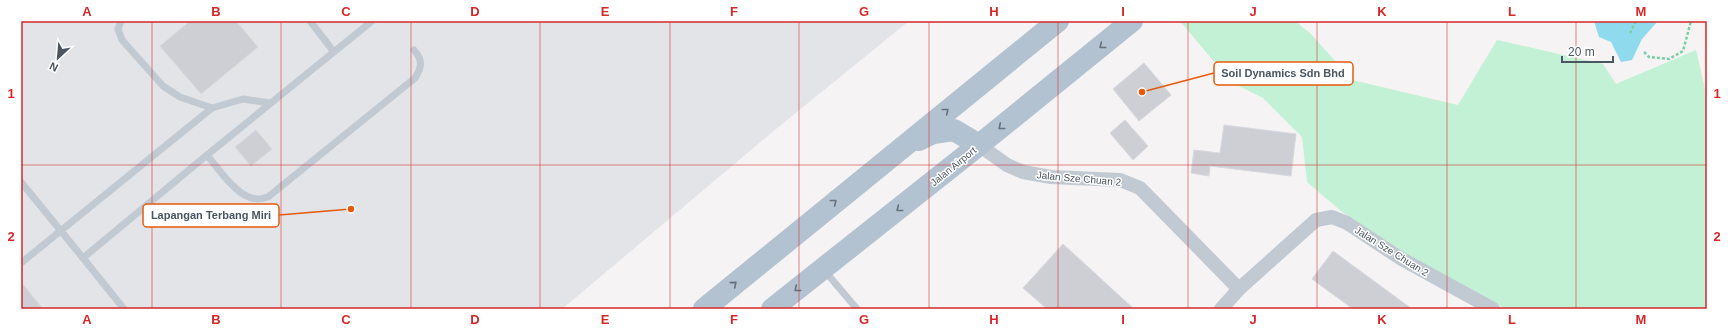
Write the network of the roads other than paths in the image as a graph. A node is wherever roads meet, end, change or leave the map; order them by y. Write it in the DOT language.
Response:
graph roads {
  1 [pos="121,21"];
  2 [pos="310,21"];
  3 [pos="372,21"];
  4 [pos="1058,21"];
  5 [pos="1132,21"];
  6 [pos="414,50"];
  7 [pos="334,52"];
  8 [pos="270,103"];
  9 [pos="212,108"];
  10 [pos="979,145"];
  11 [pos="206,155"];
  12 [pos="890,156"];
  13 [pos="21,182"];
  14 [pos="61,231"];
  15 [pos="83,258"];
  16 [pos="21,263"];
  17 [pos="823,268"];
  18 [pos="1239,289"];
  19 [pos="855,308"];
  20 [pos="124,309"];
  21 [pos="704,309"];
  22 [pos="772,309"];
  23 [pos="1221,309"];
  24 [pos="1492,309"];
  1 -- 9 [label="lane"];
  2 -- 7 [label="lane"];
  3 -- 7 [label="lane"];
  12 -- 4 [label="main road, one-way"];
  5 -- 10 [label="main road, Jalan Airport, one-way"];
  6 -- 11 [label="lane"];
  7 -- 8 [label="lane"];
  8 -- 9 [label="lane"];
  8 -- 11 [label="lane"];
  9 -- 14 [label="lane"];
  10 -- 12 [label="main road"];
  10 -- 17 [label="main road, Jalan Airport, one-way"];
  10 -- 18 [label="street, Jalan Sze Chuan 2"];
  11 -- 15 [label="lane"];
  21 -- 12 [label="main road, one-way"];
  13 -- 14 [label="lane"];
  14 -- 15 [label="lane"];
  14 -- 16 [label="lane"];
  15 -- 20 [label="lane"];
  17 -- 19 [label="lane"];
  17 -- 22 [label="main road, Jalan Airport, one-way"];
  18 -- 23 [label="street, Jalan Sze Chuan 2"];
  18 -- 24 [label="street, Jalan Sze Chuan 2"];
}
